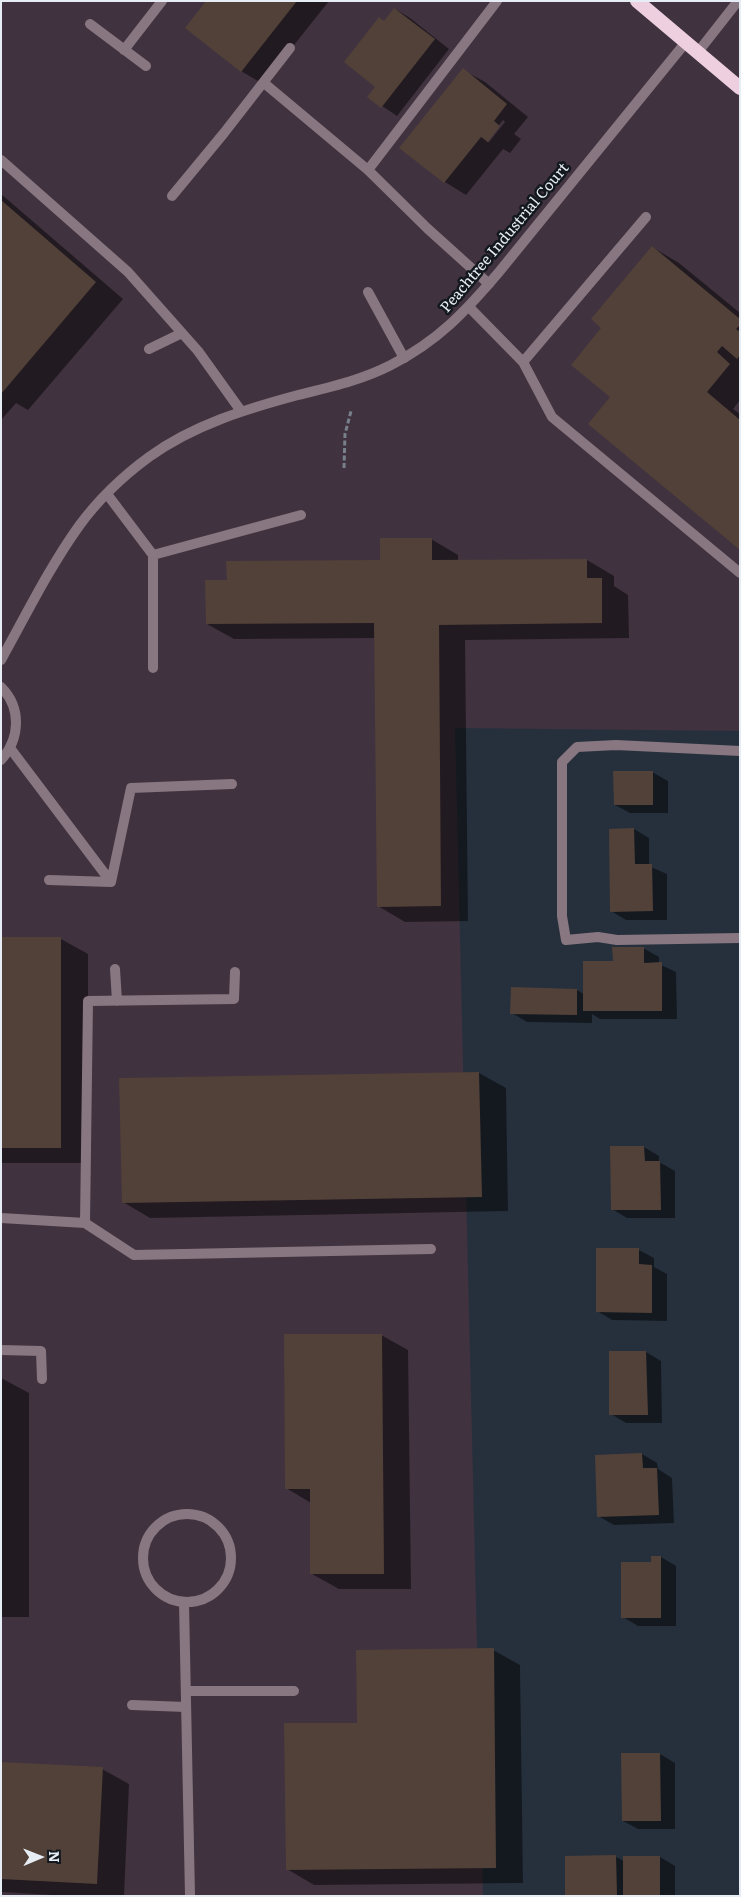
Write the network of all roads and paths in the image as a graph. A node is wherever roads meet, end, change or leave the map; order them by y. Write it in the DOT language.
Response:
graph roads {
  1 [pos="162,1"];
  2 [pos="497,1"];
  3 [pos="637,1"];
  4 [pos="738,1"];
  5 [pos="90,24"];
  6 [pos="686,42"];
  7 [pos="290,48"];
  8 [pos="124,50"];
  9 [pos="698,52"];
  10 [pos="146,66"];
  11 [pos="264,83"];
  12 [pos="740,88"];
  13 [pos="1,160"];
  14 [pos="368,170"];
  15 [pos="172,196"];
  16 [pos="646,217"];
  17 [pos="489,284"];
  18 [pos="368,292"];
  19 [pos="469,307"];
  20 [pos="182,333"];
  21 [pos="149,350"];
  22 [pos="404,358"];
  23 [pos="523,362"];
  24 [pos="241,411"];
  25 [pos="351,411"];
  26 [pos="344,468"];
  27 [pos="107,494"];
  28 [pos="300,515"];
  29 [pos="153,555"];
  30 [pos="740,572"];
  31 [pos="1,660"];
  32 [pos="153,668"];
  33 [pos="1,686"];
  34 [pos="10,748"];
  35 [pos="740,751"];
  36 [pos="1,760"];
  37 [pos="232,784"];
  38 [pos="50,880"];
  39 [pos="111,882"];
  40 [pos="740,938"];
  41 [pos="115,969"];
  42 [pos="235,972"];
  43 [pos="117,1001"];
  44 [pos="1,1218"];
  45 [pos="85,1223"];
  46 [pos="431,1249"];
  47 [pos="1,1350"];
  48 [pos="42,1379"];
  49 [pos="184,1603"];
  50 [pos="186,1691"];
  51 [pos="294,1691"];
  52 [pos="132,1705"];
  53 [pos="186,1707"];
  54 [pos="190,1896"];
  1 -- 8 [label="street"];
  2 -- 14 [label="street"];
  3 -- 6 [label="highway"];
  4 -- 9 [label="street"];
  5 -- 8 [label="street"];
  6 -- 9 [label="highway"];
  6 -- 17 [label="street, Peachtree Industrial Court"];
  7 -- 11 [label="street"];
  8 -- 10 [label="street"];
  9 -- 12 [label="highway"];
  11 -- 14 [label="street"];
  11 -- 15 [label="street"];
  13 -- 20 [label="street"];
  14 -- 17 [label="street"];
  16 -- 23 [label="street"];
  17 -- 19 [label="street, Peachtree Industrial Court"];
  18 -- 22 [label="street"];
  19 -- 22 [label="street, Peachtree Industrial Court"];
  19 -- 23 [label="street"];
  20 -- 21 [label="street"];
  20 -- 24 [label="street"];
  22 -- 24 [label="street, Peachtree Industrial Court"];
  23 -- 30 [label="street"];
  24 -- 27 [label="street, Peachtree Industrial Court"];
  25 -- 26 [label="path"];
  27 -- 29 [label="street"];
  27 -- 31 [label="street, Peachtree Industrial Court"];
  28 -- 29 [label="street"];
  29 -- 32 [label="street"];
  33 -- 34 [label="street"];
  34 -- 36 [label="street"];
  34 -- 39 [label="street"];
  35 -- 40 [label="street"];
  37 -- 39 [label="street"];
  38 -- 39 [label="street"];
  41 -- 43 [label="street"];
  42 -- 43 [label="street"];
  43 -- 45 [label="street"];
  44 -- 45 [label="street"];
  45 -- 46 [label="street"];
  47 -- 48 [label="street"];
  49 -- 49 [label="street"];
  49 -- 50 [label="street"];
  50 -- 51 [label="street"];
  50 -- 53 [label="street"];
  52 -- 53 [label="street"];
  53 -- 54 [label="street"];
}
